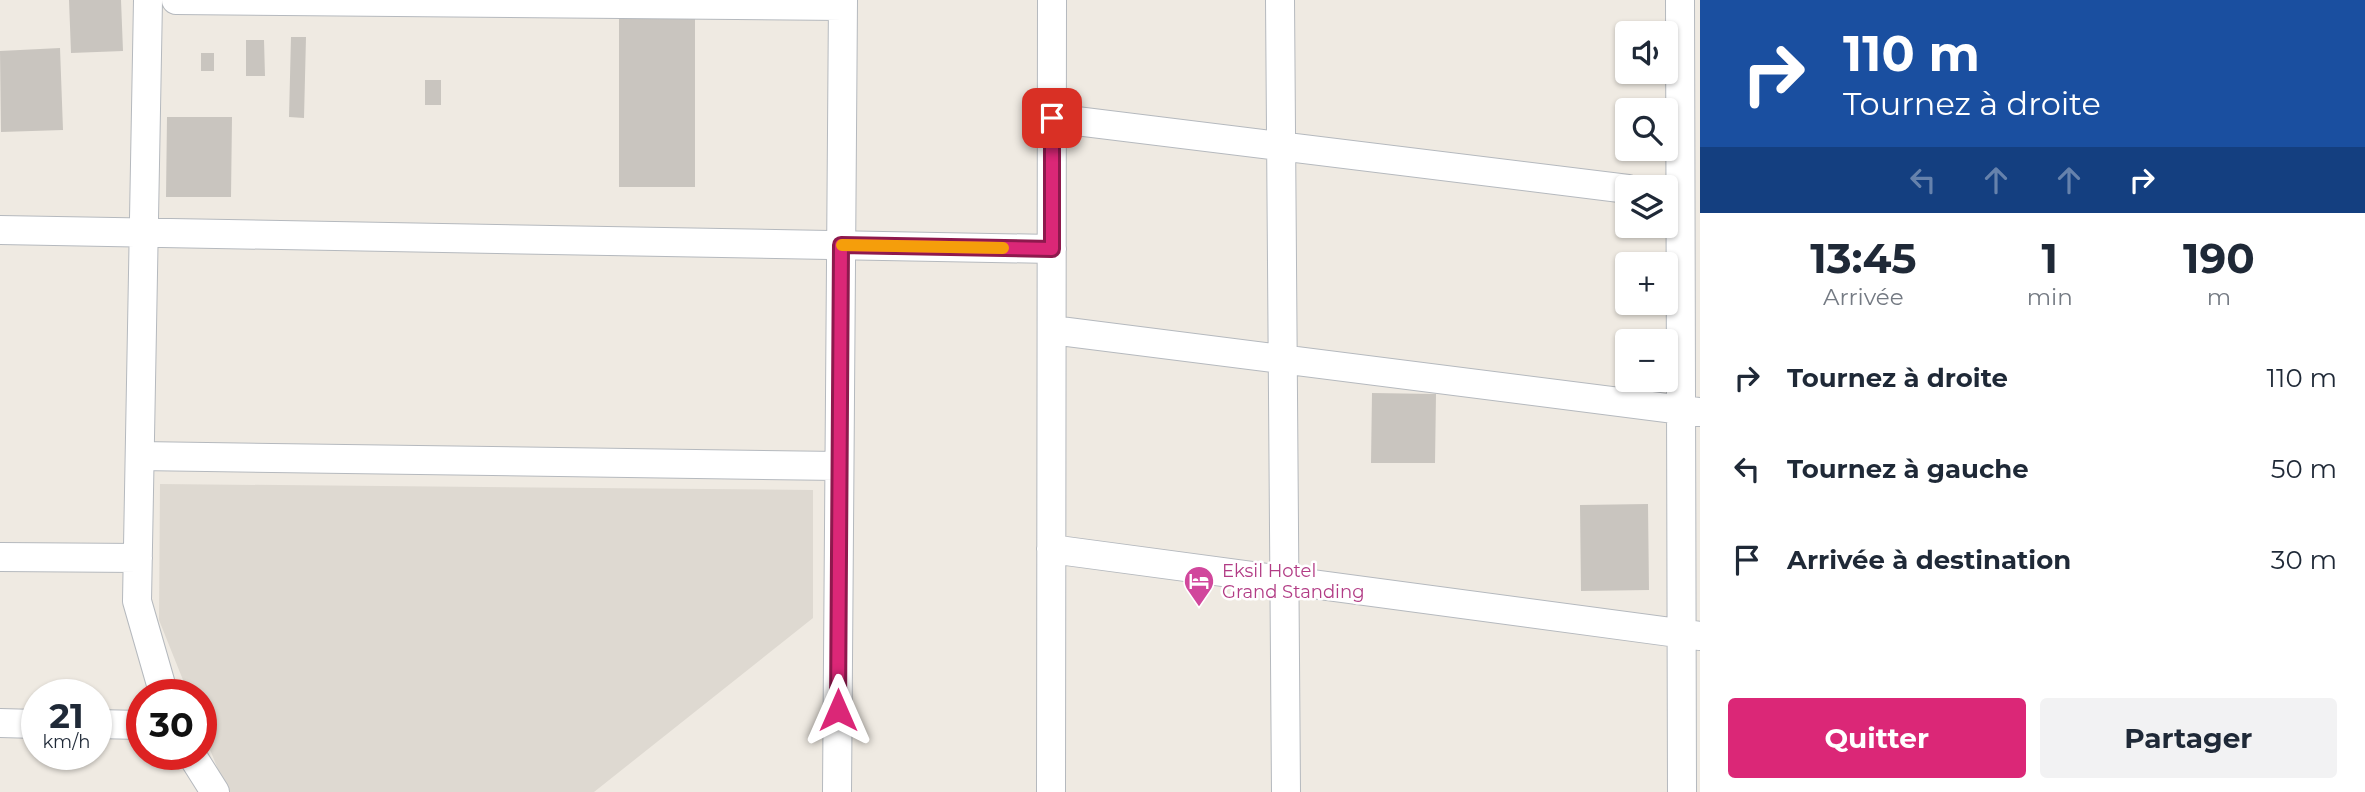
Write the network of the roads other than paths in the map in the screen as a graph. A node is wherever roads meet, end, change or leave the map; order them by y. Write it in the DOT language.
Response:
graph roads {
  1 [pos="148,0"];
  2 [pos="176,0"];
  3 [pos="1052,0"];
  4 [pos="1280,0"];
  5 [pos="1680,0"];
  6 [pos="359,1"];
  7 [pos="577,2"];
  8 [pos="843,3"];
  9 [pos="1052,118"];
  10 [pos="1281,146"];
  11 [pos="1615,187"];
  12 [pos="1682,196"];
  13 [pos="0,230"];
  14 [pos="144,233"];
  15 [pos="841,245"];
  16 [pos="1052,249"];
  17 [pos="1052,330"];
  18 [pos="1283,360"];
  19 [pos="1691,411"];
  20 [pos="140,456"];
  21 [pos="839,466"];
  22 [pos="1051,549"];
  23 [pos="0,557"];
  24 [pos="138,558"];
  25 [pos="1284,581"];
  26 [pos="1691,635"];
  27 [pos="159,679"];
  28 [pos="0,723"];
  29 [pos="21,724"];
  30 [pos="201,770"];
  31 [pos="215,792"];
  32 [pos="837,792"];
  33 [pos="1051,792"];
  34 [pos="1286,792"];
  35 [pos="1682,792"];
  1 -- 14 [label="street"];
  2 -- 6 [label="street"];
  3 -- 9 [label="street"];
  4 -- 10 [label="street"];
  5 -- 12 [label="street"];
  6 -- 7 [label="street"];
  7 -- 8 [label="street"];
  8 -- 15 [label="street"];
  9 -- 10 [label="street"];
  9 -- 16 [label="street"];
  10 -- 11 [label="street"];
  10 -- 18 [label="street"];
  12 -- 19 [label="street"];
  13 -- 14 [label="street"];
  14 -- 15 [label="street"];
  14 -- 20 [label="street"];
  15 -- 16 [label="street"];
  15 -- 21 [label="street"];
  16 -- 17 [label="street"];
  17 -- 18 [label="street"];
  17 -- 22 [label="street"];
  18 -- 19 [label="street"];
  18 -- 25 [label="street"];
  19 -- 26 [label="street"];
  20 -- 21 [label="street"];
  20 -- 24 [label="street"];
  21 -- 32 [label="street"];
  22 -- 25 [label="street"];
  22 -- 33 [label="street"];
  23 -- 24 [label="street"];
  24 -- 27 [label="street"];
  25 -- 26 [label="street"];
  25 -- 34 [label="street"];
  26 -- 35 [label="street"];
  28 -- 29 [label="street"];
  30 -- 31 [label="street"];
}
